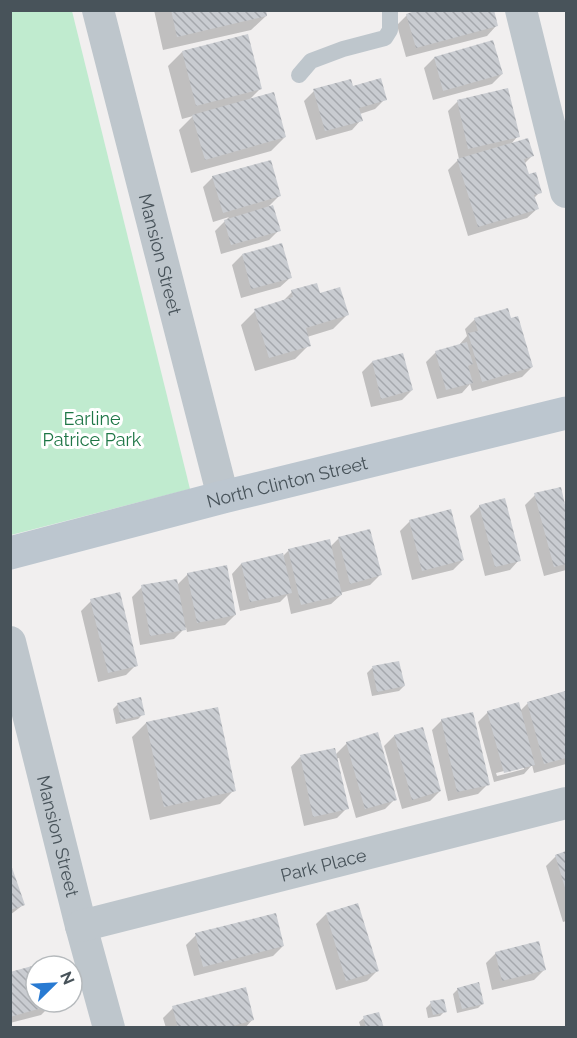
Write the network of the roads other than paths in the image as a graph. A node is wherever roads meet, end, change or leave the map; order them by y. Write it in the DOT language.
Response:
graph roads {
  1 [pos="98,10"];
  2 [pos="390,10"];
  3 [pos="521,10"];
  4 [pos="299,75"];
  5 [pos="567,192"];
  6 [pos="567,413"];
  7 [pos="223,497"];
  8 [pos="10,553"];
  9 [pos="10,642"];
  10 [pos="567,803"];
  11 [pos="81,926"];
  12 [pos="108,1028"];
  1 -- 7 [label="street, Mansion Street"];
  2 -- 4 [label="lane"];
  3 -- 5 [label="street"];
  6 -- 7 [label="street, North Clinton Street"];
  7 -- 8 [label="street, North Clinton Street"];
  9 -- 11 [label="street, Mansion Street"];
  10 -- 11 [label="street, Park Place"];
  11 -- 12 [label="street, Mansion Street"];
}
